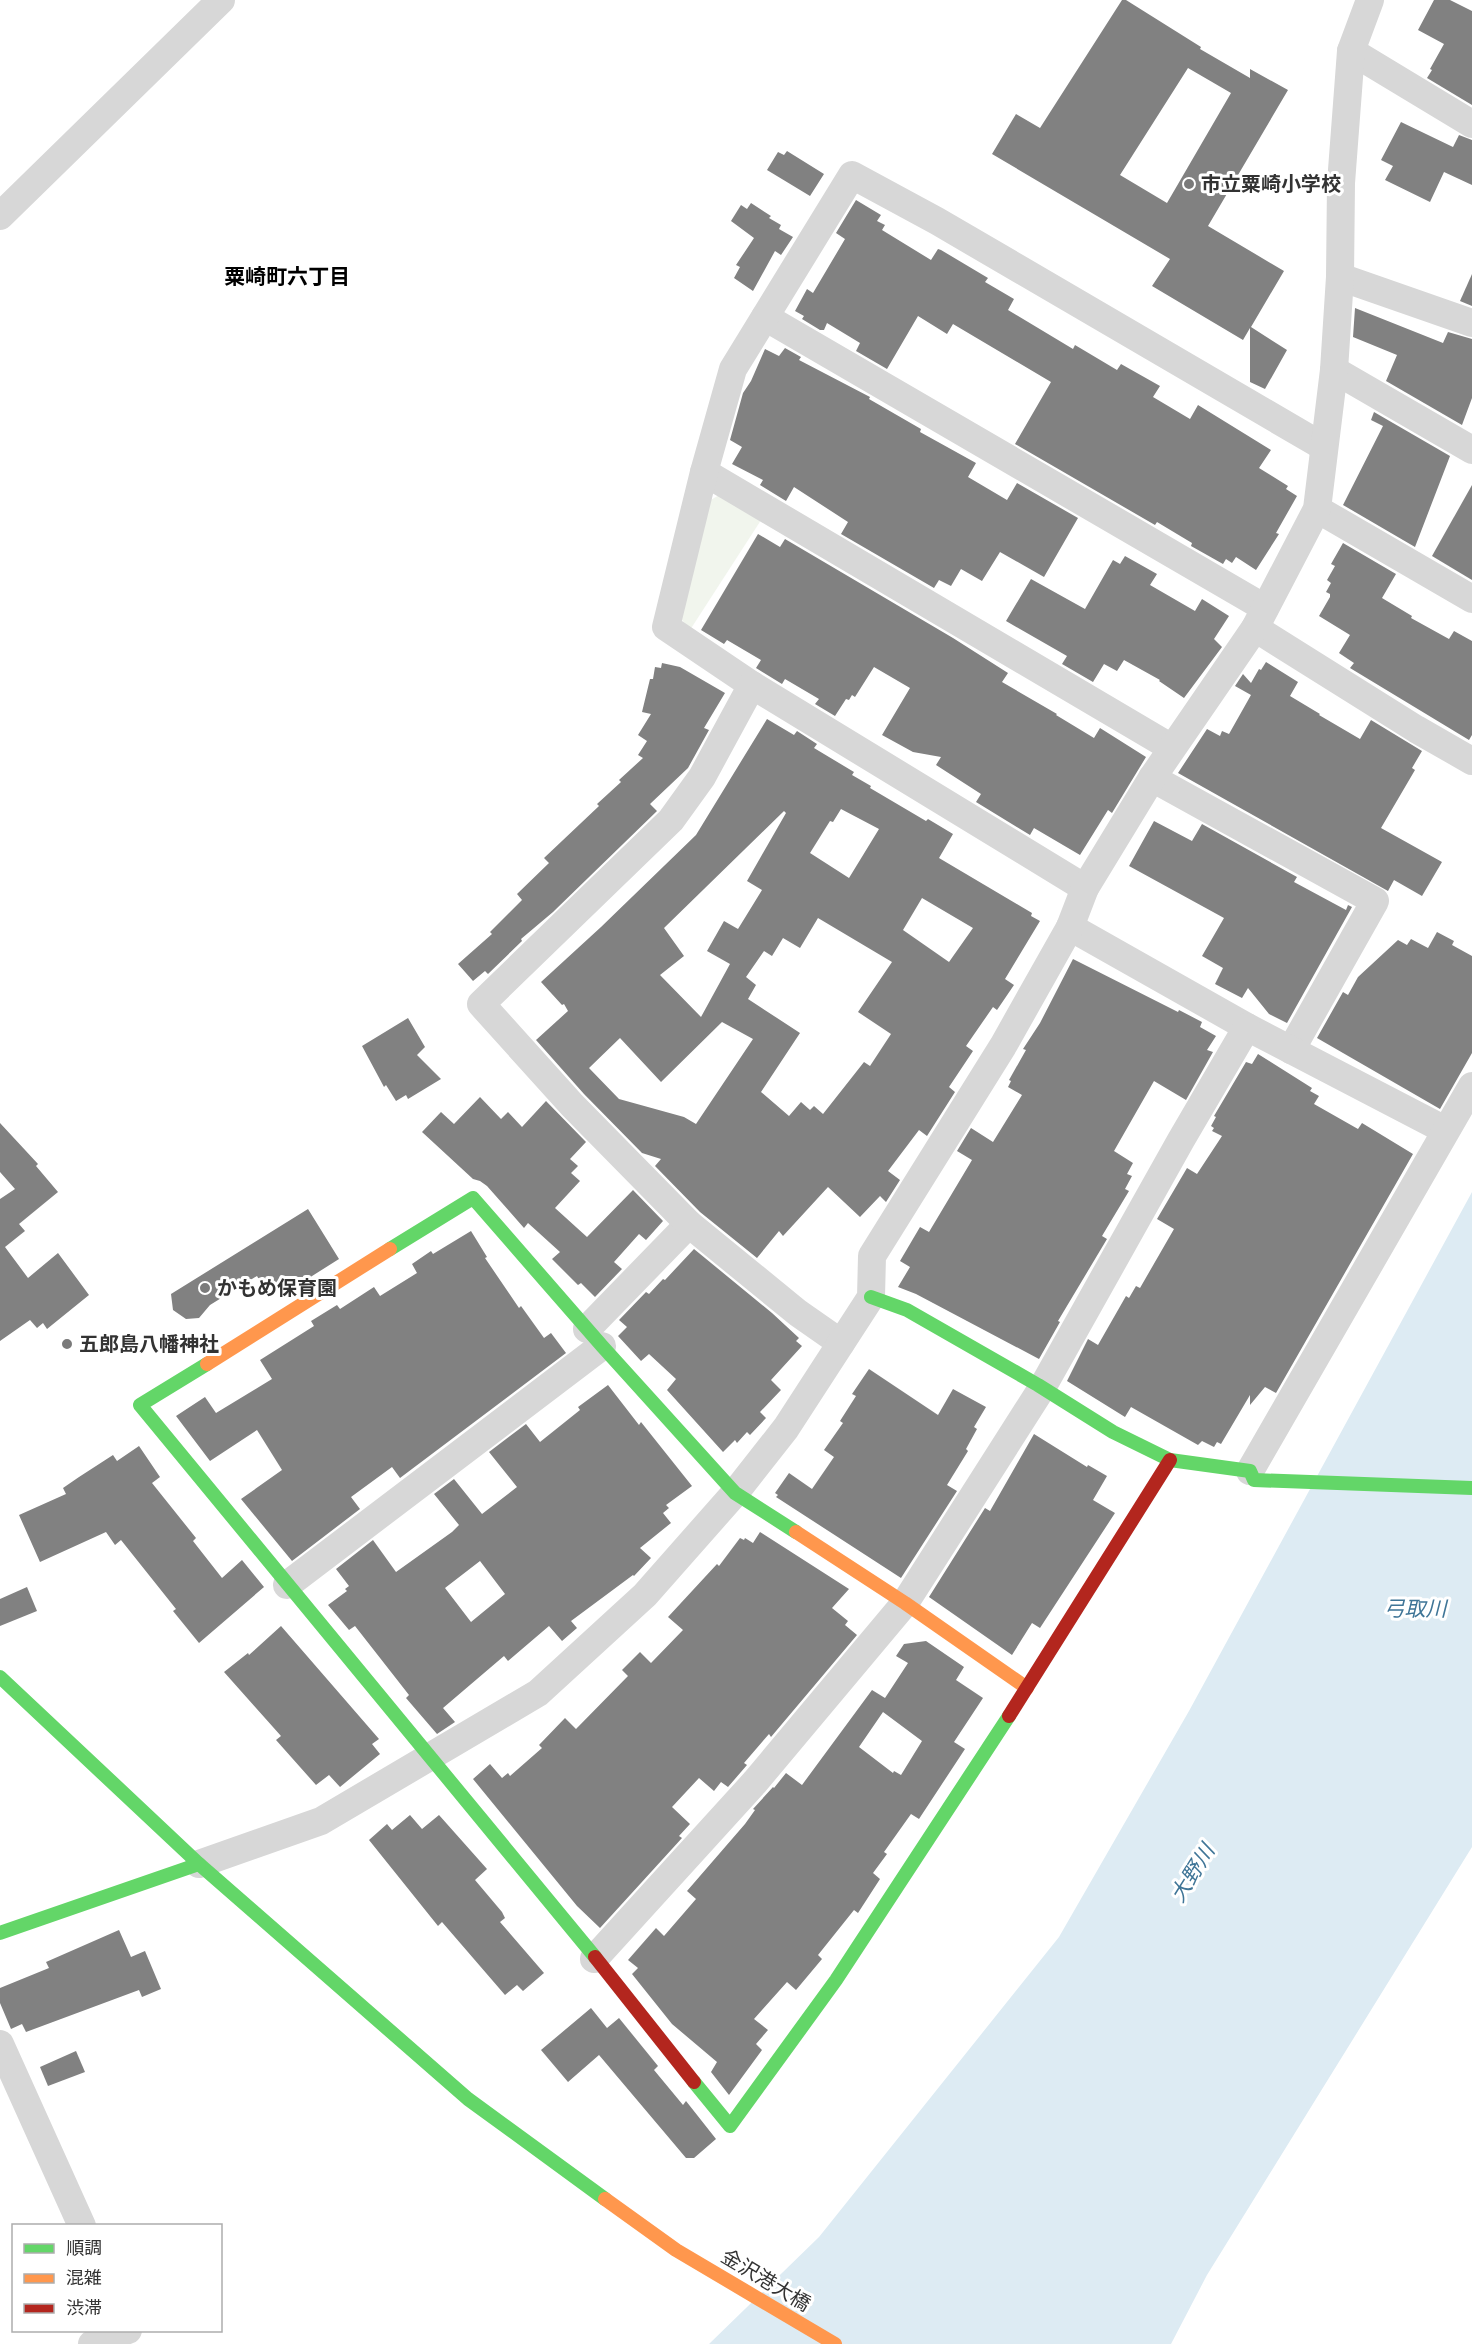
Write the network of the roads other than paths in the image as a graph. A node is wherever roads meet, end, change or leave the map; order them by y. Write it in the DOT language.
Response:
graph roads {
  1 [pos="221,0"];
  2 [pos="1370,0"];
  3 [pos="1351,51"];
  4 [pos="1472,124"];
  5 [pos="0,216"];
  6 [pos="1340,277"];
  7 [pos="765,317"];
  8 [pos="1472,323"];
  9 [pos="1334,370"];
  10 [pos="1324,447"];
  11 [pos="1472,450"];
  12 [pos="704,472"];
  13 [pos="1317,508"];
  14 [pos="1472,599"];
  15 [pos="1260,618"];
  16 [pos="752,685"];
  17 [pos="1172,748"];
  18 [pos="1472,761"];
  19 [pos="1152,778"];
  20 [pos="1085,888"];
  21 [pos="1070,927"];
  22 [pos="1247,1027"];
  23 [pos="1291,1050"];
  24 [pos="1472,1086"];
  25 [pos="1445,1131"];
  26 [pos="689,1224"];
  27 [pos="871,1297"];
  28 [pos="594,1338"];
  29 [pos="841,1343"];
  30 [pos="1042,1388"];
  31 [pos="1170,1460"];
  32 [pos="1252,1475"];
  33 [pos="1472,1488"];
  34 [pos="735,1493"];
  35 [pos="287,1586"];
  36 [pos="905,1603"];
  37 [pos="0,1677"];
  38 [pos="1027,1688"];
  39 [pos="431,1757"];
  40 [pos="199,1864"];
  41 [pos="0,1933"];
  42 [pos="594,1959"];
  43 [pos="0,2044"];
  44 [pos="81,2224"];
  45 [pos="125,2332"];
  46 [pos="92,2344"];
  47 [pos="835,2344"];
  1 -- 5 [label="street"];
  2 -- 3 [label="street"];
  3 -- 4 [label="street"];
  3 -- 6 [label="street"];
  6 -- 8 [label="street"];
  6 -- 9 [label="street"];
  7 -- 10 [label="street"];
  7 -- 12 [label="street"];
  7 -- 15 [label="street"];
  9 -- 10 [label="street"];
  9 -- 11 [label="street"];
  10 -- 13 [label="street"];
  12 -- 16 [label="street"];
  12 -- 17 [label="street"];
  13 -- 14 [label="street"];
  13 -- 15 [label="street"];
  15 -- 17 [label="street"];
  15 -- 18 [label="street"];
  16 -- 20 [label="street"];
  16 -- 26 [label="street"];
  17 -- 19 [label="street"];
  19 -- 20 [label="street"];
  19 -- 23 [label="street"];
  20 -- 21 [label="street"];
  21 -- 22 [label="street"];
  21 -- 27 [label="street"];
  22 -- 23 [label="street"];
  22 -- 30 [label="street"];
  23 -- 25 [label="street"];
  24 -- 25 [label="street"];
  25 -- 32 [label="street"];
  26 -- 28 [label="street"];
  26 -- 29 [label="street"];
  27 -- 29 [label="street"];
  27 -- 30 [label="street"];
  28 -- 34 [label="street"];
  28 -- 35 [label="street"];
  28 -- 35 [label="street"];
  29 -- 34 [label="street"];
  30 -- 31 [label="street"];
  30 -- 36 [label="street"];
  31 -- 32 [label="street"];
  31 -- 38 [label="street"];
  32 -- 33 [label="street"];
  34 -- 36 [label="street"];
  34 -- 39 [label="street"];
  35 -- 39 [label="street"];
  36 -- 38 [label="street"];
  36 -- 42 [label="street"];
  37 -- 40 [label="street, 金沢港大橋"];
  38 -- 42 [label="street"];
  39 -- 40 [label="street"];
  39 -- 42 [label="street"];
  40 -- 41 [label="street"];
  40 -- 47 [label="street, 金沢港大橋"];
  43 -- 44 [label="street"];
  45 -- 46 [label="street"];
}
